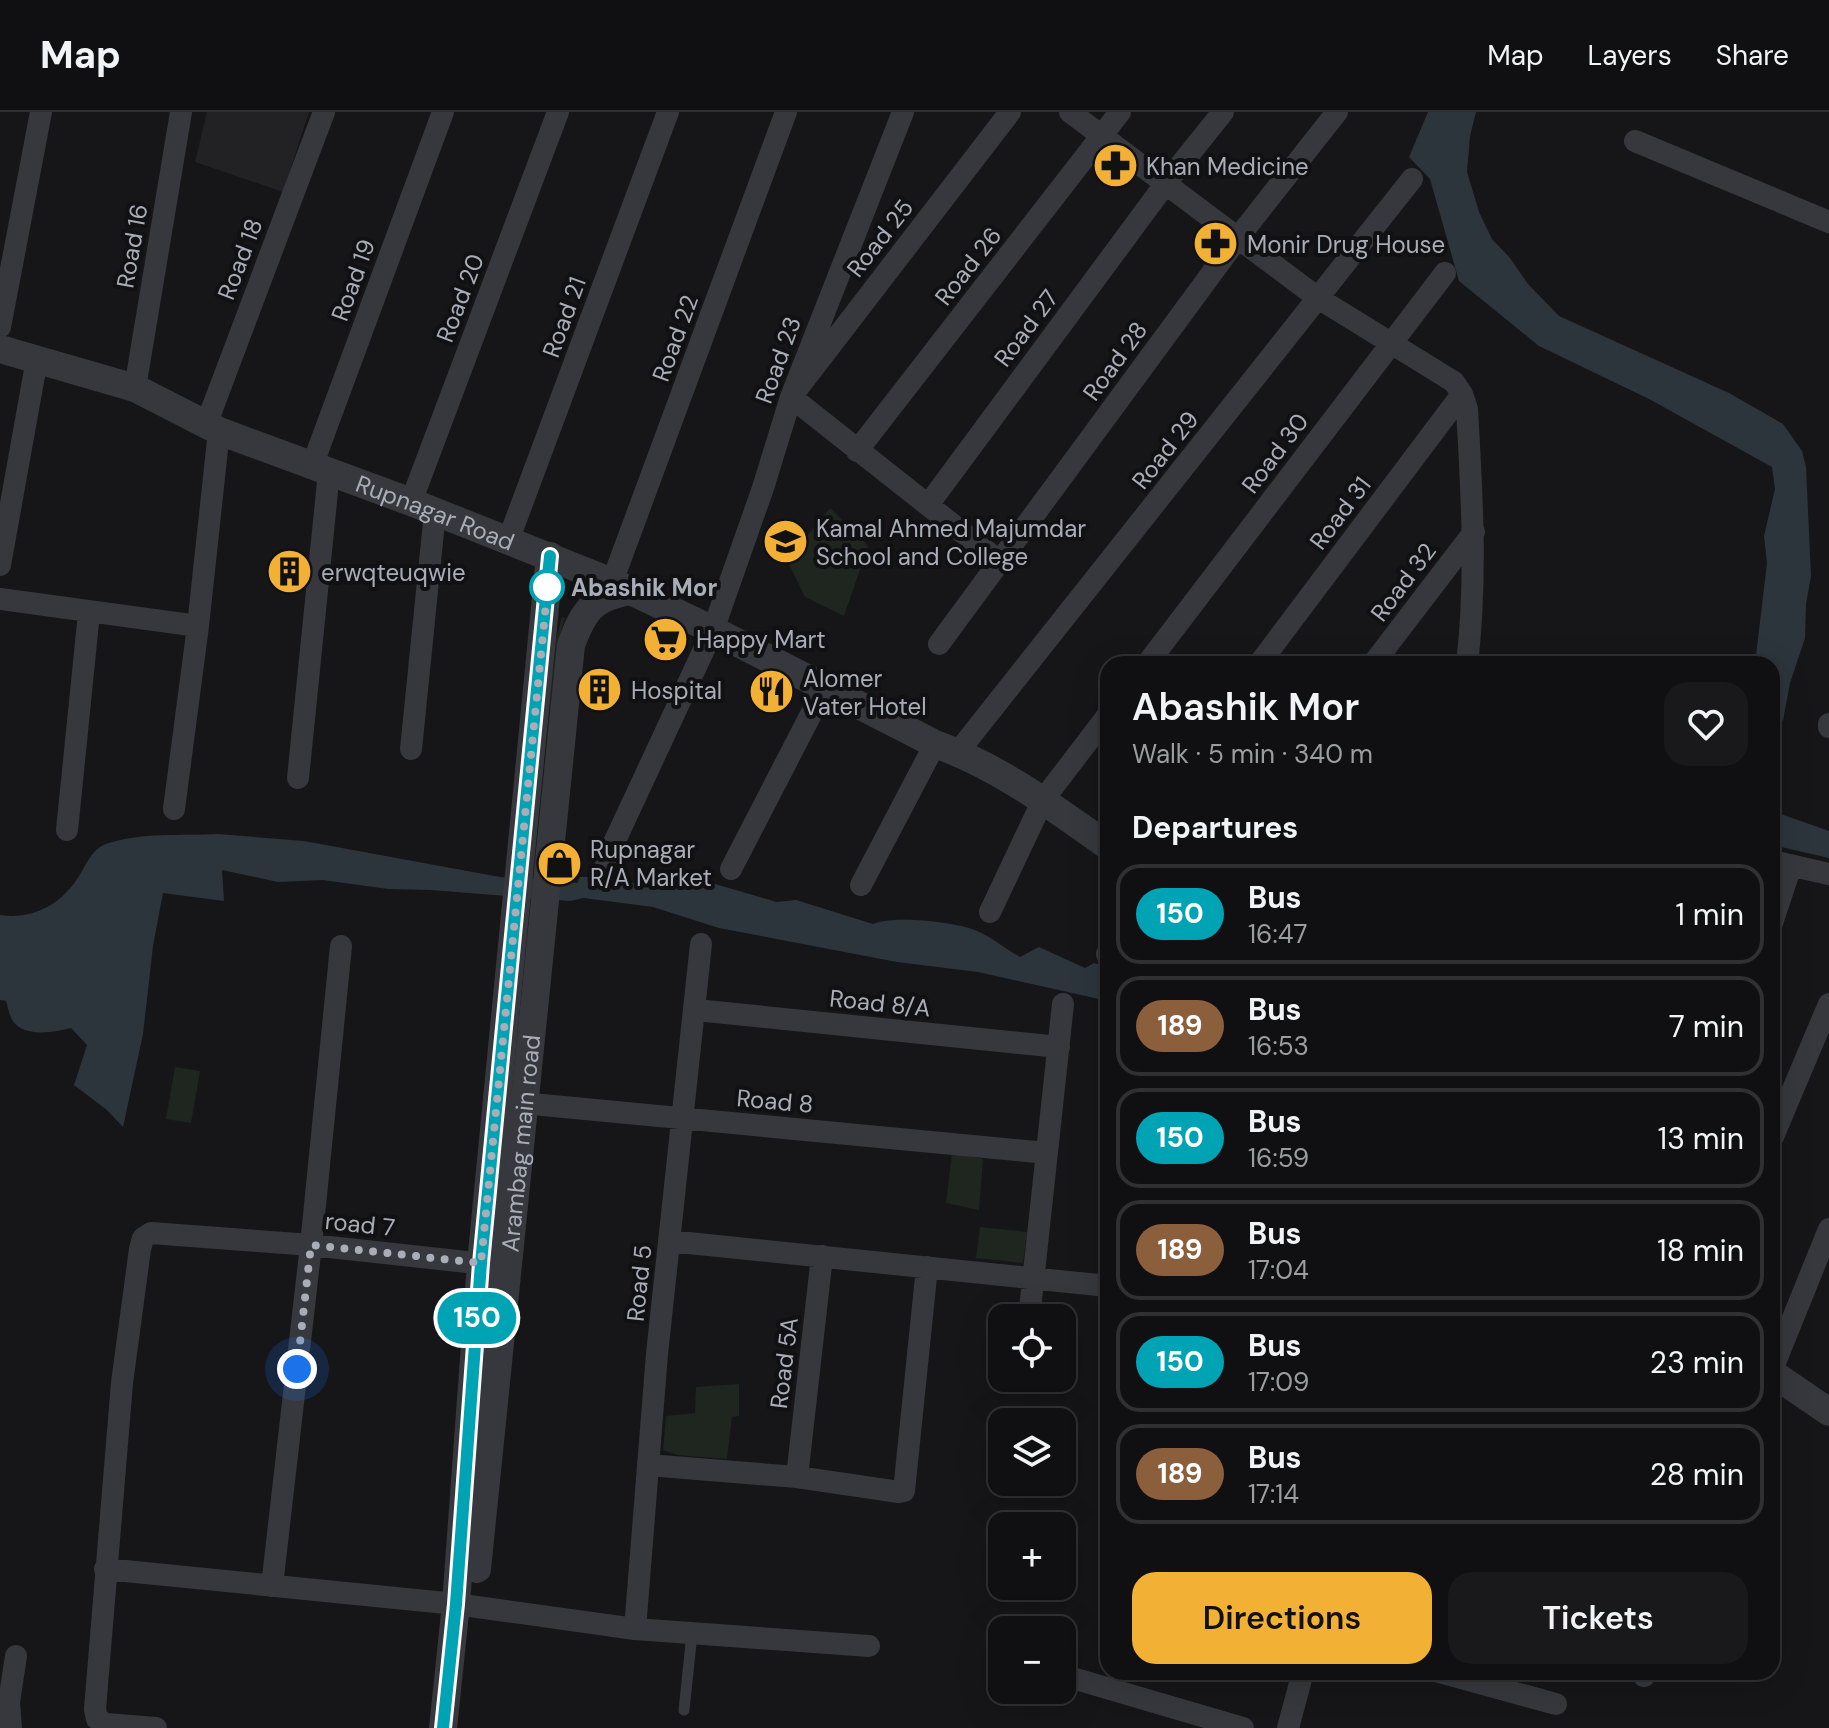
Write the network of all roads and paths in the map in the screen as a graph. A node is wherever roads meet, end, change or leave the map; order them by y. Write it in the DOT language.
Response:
graph roads {
  1 [pos="41,112"];
  2 [pos="181,112"];
  3 [pos="324,112"];
  4 [pos="443,112"];
  5 [pos="558,112"];
  6 [pos="668,112"];
  7 [pos="786,112"];
  8 [pos="903,112"];
  9 [pos="1010,112"];
  10 [pos="1070,112"];
  11 [pos="1120,112"];
  12 [pos="1223,112"];
  13 [pos="1337,112"];
  14 [pos="1101,135"];
  15 [pos="1635,141"];
  16 [pos="1412,179"];
  17 [pos="1166,183"];
  18 [pos="1829,222"];
  19 [pos="1237,239"];
  20 [pos="1445,273"];
  21 [pos="1318,298"];
  22 [pos="0,327"];
  23 [pos="1392,343"];
  24 [pos="0,349"];
  25 [pos="37,359"];
  26 [pos="135,388"];
  27 [pos="1462,394"];
  28 [pos="791,397"];
  29 [pos="212,428"];
  30 [pos="857,451"];
  31 [pos="320,469"];
  32 [pos="928,505"];
  33 [pos="423,507"];
  34 [pos="1474,532"];
  35 [pos="508,541"];
  36 [pos="550,556"];
  37 [pos="1000,562"];
  38 [pos="0,565"];
  39 [pos="621,586"];
  40 [pos="0,599"];
  41 [pos="89,613"];
  42 [pos="198,626"];
  43 [pos="713,630"];
  44 [pos="939,644"];
  45 [pos="1153,656"];
  46 [pos="1265,656"];
  47 [pos="1379,656"];
  48 [pos="1468,656"];
  49 [pos="824,689"];
  50 [pos="1100,725"];
  51 [pos="946,748"];
  52 [pos="411,749"];
  53 [pos="298,778"];
  54 [pos="1043,800"];
  55 [pos="174,809"];
  56 [pos="67,830"];
  57 [pos="1100,840"];
  58 [pos="606,860"];
  59 [pos="1781,863"];
  60 [pos="731,869"];
  61 [pos="533,872"];
  62 [pos="1829,874"];
  63 [pos="861,885"];
  64 [pos="515,908"];
  65 [pos="543,912"];
  66 [pos="990,912"];
  67 [pos="701,944"];
  68 [pos="341,946"];
  69 [pos="1063,1004"];
  70 [pos="1829,1004"];
  71 [pos="696,1010"];
  72 [pos="1059,1047"];
  73 [pos="512,1102"];
  74 [pos="684,1119"];
  75 [pos="1780,1120"];
  76 [pos="1047,1153"];
  77 [pos="1829,1229"];
  78 [pos="669,1241"];
  79 [pos="311,1245"];
  80 [pos="822,1256"];
  81 [pos="494,1265"];
  82 [pos="927,1267"];
  83 [pos="1032,1276"];
  84 [pos="1100,1285"];
  85 [pos="1030,1304"];
  86 [pos="1780,1351"];
  87 [pos="1780,1377"];
  88 [pos="1829,1412"];
  89 [pos="648,1465"];
  90 [pos="797,1477"];
  91 [pos="105,1569"];
  92 [pos="272,1586"];
  93 [pos="465,1605"];
  94 [pos="635,1629"];
  95 [pos="692,1634"];
  96 [pos="869,1646"];
  97 [pos="16,1656"];
  98 [pos="1076,1679"];
  99 [pos="1301,1680"];
  100 [pos="1468,1680"];
  101 [pos="1556,1704"];
  102 [pos="684,1710"];
  103 [pos="98,1725"];
  104 [pos="11,1728"];
  105 [pos="156,1728"];
  106 [pos="443,1728"];
  107 [pos="462,1728"];
  108 [pos="1243,1728"];
  109 [pos="1288,1728"];
  1 -- 22 [label="street"];
  2 -- 26 [label="street, Road 16"];
  3 -- 29 [label="street, Road 18"];
  4 -- 31 [label="street, Road 19"];
  5 -- 33 [label="street, Road 20"];
  6 -- 35 [label="street, Road 21"];
  7 -- 39 [label="street, Road 22"];
  8 -- 28 [label="street, Road 23"];
  9 -- 28 [label="street, Road 25"];
  10 -- 14 [label="street"];
  11 -- 14 [label="street, Road 26"];
  12 -- 17 [label="street, Road 27"];
  13 -- 19 [label="street, Road 28"];
  14 -- 17 [label="street"];
  14 -- 30 [label="street, Road 26"];
  15 -- 18 [label="street"];
  16 -- 21 [label="street, Road 29"];
  17 -- 19 [label="street"];
  17 -- 32 [label="street, Road 27"];
  19 -- 21 [label="street"];
  19 -- 37 [label="street, Road 28"];
  20 -- 23 [label="street, Road 30"];
  21 -- 23 [label="street"];
  21 -- 51 [label="street, Road 29"];
  23 -- 27 [label="street"];
  23 -- 45 [label="street, Road 30"];
  24 -- 25 [label="street, Rupnagar Road"];
  25 -- 26 [label="street, Rupnagar Road"];
  25 -- 38 [label="street"];
  26 -- 29 [label="street, Rupnagar Road"];
  27 -- 34 [label="street"];
  27 -- 46 [label="street, Road 31"];
  28 -- 30 [label="street"];
  28 -- 43 [label="street, Road 23"];
  29 -- 31 [label="street, Rupnagar Road"];
  29 -- 42 [label="street, Road 18"];
  30 -- 32 [label="street"];
  31 -- 33 [label="street, Rupnagar Road"];
  31 -- 53 [label="street, Road 19"];
  32 -- 37 [label="street"];
  33 -- 35 [label="street, Rupnagar Road"];
  33 -- 52 [label="street"];
  34 -- 47 [label="street, Road 32"];
  34 -- 48 [label="street"];
  35 -- 36 [label="street, Rupnagar Road"];
  36 -- 39 [label="street, Rupnagar Road"];
  36 -- 61 [label="street, Arambag main road"];
  37 -- 44 [label="street, Road 28"];
  39 -- 43 [label="street, Rupnagar Road"];
  39 -- 61 [label="street, Arambag main road"];
  40 -- 41 [label="street"];
  41 -- 42 [label="street"];
  41 -- 56 [label="street"];
  42 -- 55 [label="street, Road 18"];
  43 -- 49 [label="street, Rupnagar Road"];
  43 -- 58 [label="street, Road 23"];
  49 -- 51 [label="street, Rupnagar Road"];
  49 -- 60 [label="street"];
  50 -- 54 [label="street"];
  51 -- 54 [label="street, Rupnagar Road"];
  51 -- 63 [label="street, Road 29"];
  54 -- 57 [label="street, Rupnagar Road"];
  54 -- 66 [label="street"];
  59 -- 62 [label="street"];
  61 -- 64 [label="street, Arambag main road"];
  61 -- 65 [label="street, Arambag main road"];
  64 -- 65 [label="street"];
  64 -- 73 [label="street, Arambag main road"];
  65 -- 73 [label="street, Arambag main road"];
  67 -- 71 [label="street, Road 5"];
  68 -- 79 [label="street"];
  69 -- 72 [label="street"];
  70 -- 75 [label="street"];
  71 -- 72 [label="street, Road 8/A"];
  71 -- 74 [label="street, Road 5"];
  72 -- 76 [label="street"];
  73 -- 74 [label="street, Road 8"];
  73 -- 81 [label="street, Arambag main road"];
  74 -- 76 [label="street, Road 8"];
  74 -- 78 [label="street, Road 5"];
  76 -- 83 [label="street"];
  77 -- 86 [label="street"];
  78 -- 80 [label="street"];
  78 -- 89 [label="street, Road 5"];
  79 -- 81 [label="street, road 7"];
  79 -- 91 [label="street"];
  79 -- 92 [label="street, road 7"];
  80 -- 82 [label="street"];
  80 -- 90 [label="street, Road 5A"];
  81 -- 93 [label="street, Arambag main road"];
  82 -- 83 [label="street"];
  82 -- 90 [label="street"];
  83 -- 84 [label="street"];
  83 -- 85 [label="street"];
  87 -- 88 [label="street"];
  89 -- 90 [label="street"];
  89 -- 94 [label="street, Road 5"];
  91 -- 92 [label="street"];
  91 -- 103 [label="street"];
  92 -- 93 [label="street"];
  93 -- 94 [label="street"];
  93 -- 106 [label="street, Arambag main road"];
  93 -- 107 [label="street, Arambag main road"];
  94 -- 95 [label="street"];
  95 -- 96 [label="street"];
  95 -- 102 [label="lane"];
  97 -- 104 [label="street"];
  98 -- 108 [label="street"];
  99 -- 109 [label="street"];
  100 -- 101 [label="street"];
  103 -- 105 [label="street"];
}
